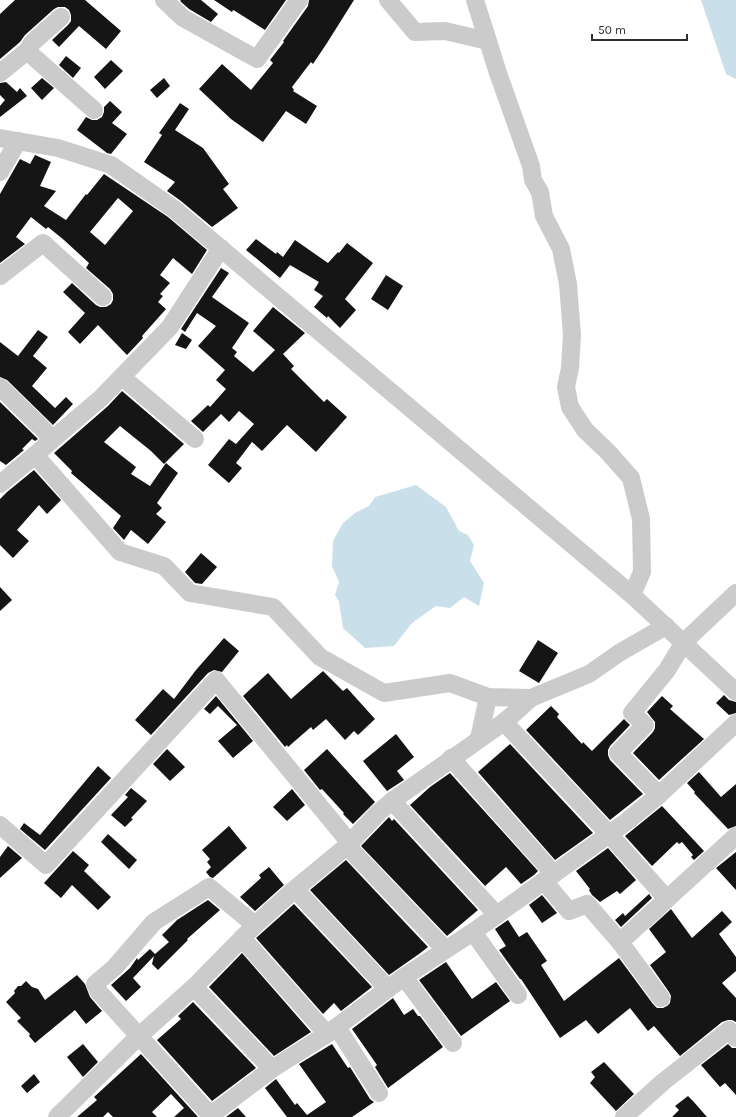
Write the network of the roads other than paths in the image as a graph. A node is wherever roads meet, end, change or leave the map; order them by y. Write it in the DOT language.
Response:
graph roads {
  1 [pos="164,0"];
  2 [pos="298,0"];
  3 [pos="388,0"];
  4 [pos="475,0"];
  5 [pos="61,17"];
  6 [pos="488,41"];
  7 [pos="28,51"];
  8 [pos="0,73"];
  9 [pos="94,110"];
  10 [pos="0,138"];
  11 [pos="18,141"];
  12 [pos="0,172"];
  13 [pos="221,248"];
  14 [pos="0,276"];
  15 [pos="103,297"];
  16 [pos="122,377"];
  17 [pos="0,388"];
  18 [pos="53,438"];
  19 [pos="195,439"];
  20 [pos="35,456"];
  21 [pos="0,484"];
  22 [pos="736,593"];
  23 [pos="632,595"];
  24 [pos="666,626"];
  25 [pos="684,642"];
  26 [pos="736,692"];
  27 [pos="488,697"];
  28 [pos="531,698"];
  29 [pos="504,722"];
  30 [pos="736,723"];
  31 [pos="479,739"];
  32 [pos="451,758"];
  33 [pos="659,795"];
  34 [pos="392,801"];
  35 [pos="0,825"];
  36 [pos="609,834"];
  37 [pos="736,836"];
  38 [pos="348,844"];
  39 [pos="549,877"];
  40 [pos="295,889"];
  41 [pos="667,899"];
  42 [pos="497,914"];
  43 [pos="255,925"];
  44 [pos="473,932"];
  45 [pos="242,938"];
  46 [pos="620,942"];
  47 [pos="445,949"];
  48 [pos="404,977"];
  49 [pos="194,987"];
  50 [pos="388,989"];
  51 [pos="518,996"];
  52 [pos="661,998"];
  53 [pos="332,1030"];
  54 [pos="139,1036"];
  55 [pos="736,1038"];
  56 [pos="453,1043"];
  57 [pos="272,1068"];
  58 [pos="379,1093"];
  59 [pos="212,1116"];
  60 [pos="57,1117"];
  61 [pos="624,1117"];
  1 -- 2 [label="street"];
  3 -- 6 [label="street"];
  4 -- 6 [label="street"];
  5 -- 7 [label="street"];
  6 -- 23 [label="street"];
  7 -- 8 [label="street"];
  7 -- 9 [label="street"];
  10 -- 11 [label="street"];
  11 -- 12 [label="street"];
  11 -- 13 [label="street"];
  13 -- 16 [label="street"];
  13 -- 23 [label="street"];
  14 -- 15 [label="street"];
  16 -- 18 [label="street"];
  16 -- 19 [label="street"];
  17 -- 18 [label="street"];
  18 -- 20 [label="street"];
  20 -- 21 [label="street"];
  20 -- 27 [label="street"];
  22 -- 25 [label="street"];
  23 -- 24 [label="street"];
  24 -- 25 [label="street"];
  24 -- 28 [label="street"];
  25 -- 26 [label="street"];
  25 -- 33 [label="street"];
  27 -- 28 [label="street"];
  27 -- 31 [label="street"];
  28 -- 29 [label="street"];
  29 -- 31 [label="street"];
  29 -- 36 [label="street"];
  30 -- 33 [label="street"];
  31 -- 32 [label="street"];
  32 -- 34 [label="street"];
  32 -- 39 [label="street"];
  33 -- 36 [label="street"];
  34 -- 38 [label="street"];
  34 -- 42 [label="street"];
  35 -- 38 [label="street"];
  36 -- 39 [label="street"];
  36 -- 41 [label="street"];
  37 -- 41 [label="street"];
  38 -- 40 [label="street"];
  38 -- 47 [label="street"];
  39 -- 42 [label="street"];
  39 -- 46 [label="street"];
  40 -- 43 [label="street"];
  40 -- 50 [label="street"];
  41 -- 46 [label="street"];
  42 -- 44 [label="street"];
  43 -- 45 [label="street"];
  43 -- 54 [label="street"];
  44 -- 47 [label="street"];
  44 -- 51 [label="street"];
  45 -- 49 [label="street"];
  45 -- 53 [label="street"];
  46 -- 52 [label="street"];
  47 -- 48 [label="street"];
  48 -- 50 [label="street"];
  48 -- 56 [label="street"];
  49 -- 54 [label="street"];
  49 -- 57 [label="street"];
  50 -- 53 [label="street"];
  53 -- 57 [label="street"];
  53 -- 58 [label="street"];
  54 -- 59 [label="street"];
  54 -- 60 [label="street"];
  55 -- 61 [label="street"];
  57 -- 59 [label="street"];
}
